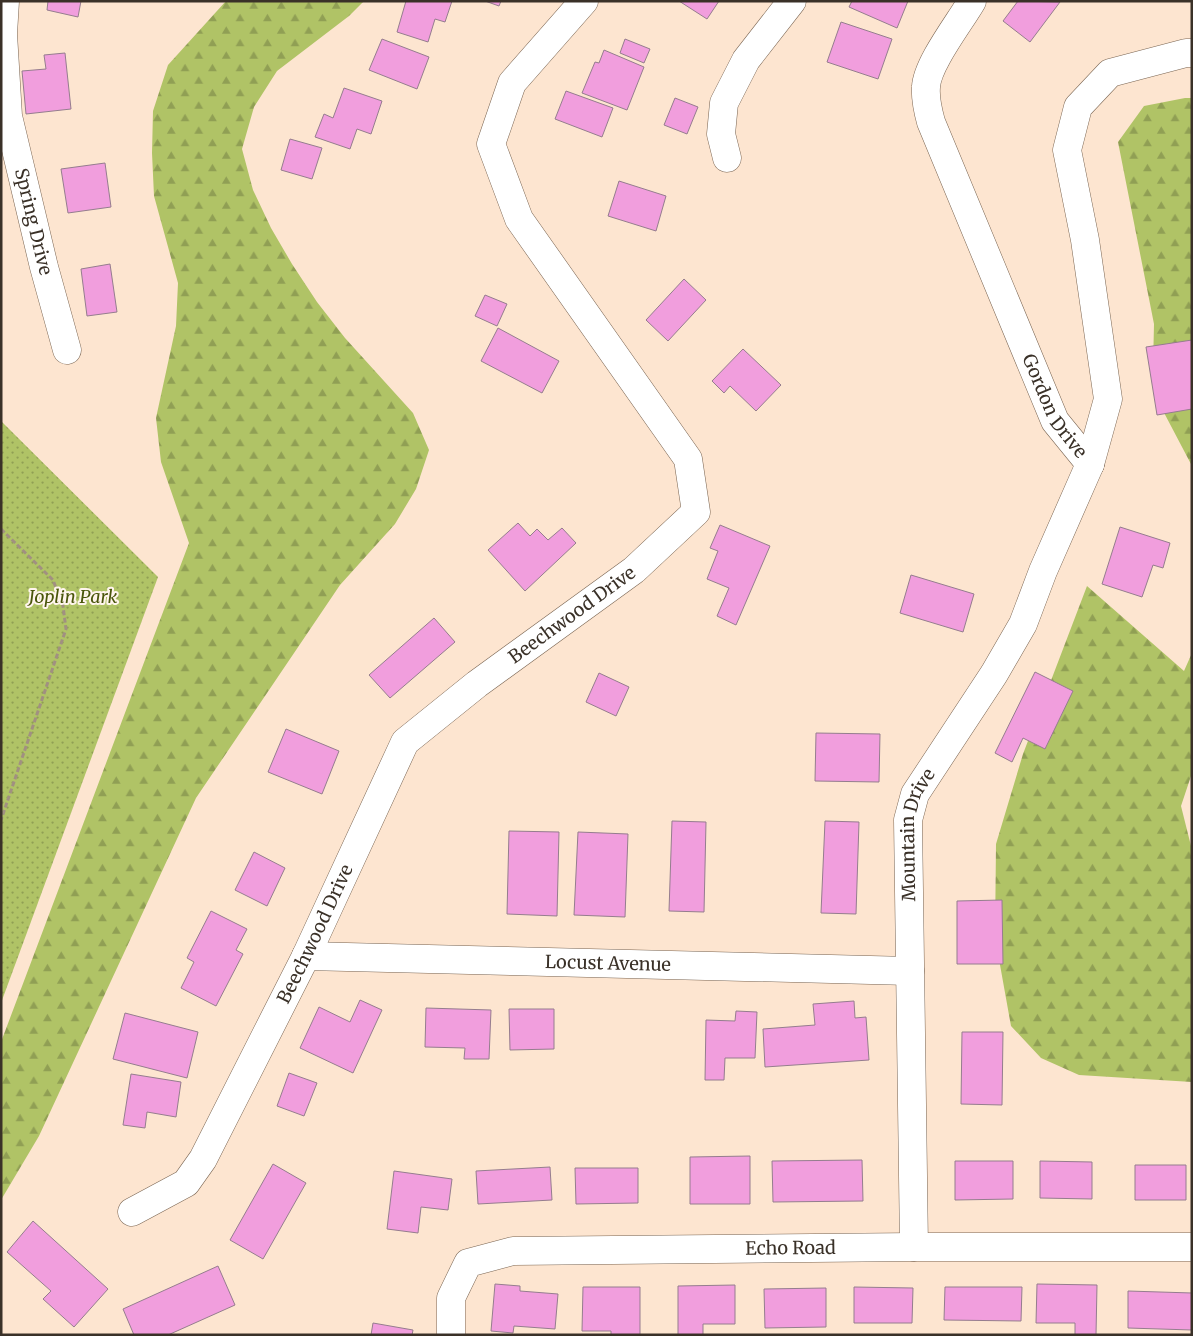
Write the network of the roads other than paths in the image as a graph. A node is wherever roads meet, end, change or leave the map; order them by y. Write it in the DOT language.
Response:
graph roads {
  1 [pos="5,1"];
  2 [pos="584,1"];
  3 [pos="792,1"];
  4 [pos="972,1"];
  5 [pos="1192,53"];
  6 [pos="727,158"];
  7 [pos="67,350"];
  8 [pos="1090,464"];
  9 [pos="306,956"];
  10 [pos="910,971"];
  11 [pos="132,1212"];
  12 [pos="914,1247"];
  13 [pos="1192,1247"];
  14 [pos="451,1335"];
  1 -- 7 [label="street, Spring Drive"];
  2 -- 9 [label="street, Beechwood Drive"];
  3 -- 6 [label="street"];
  4 -- 8 [label="street, Gordon Drive"];
  5 -- 8 [label="street, Gordon Drive"];
  8 -- 10 [label="street, Mountain Drive"];
  9 -- 10 [label="street, Locust Avenue"];
  9 -- 11 [label="street, Beechwood Drive"];
  10 -- 12 [label="street, Mountain Drive"];
  12 -- 13 [label="street, Echo Road"];
  12 -- 14 [label="street, Echo Road"];
}
